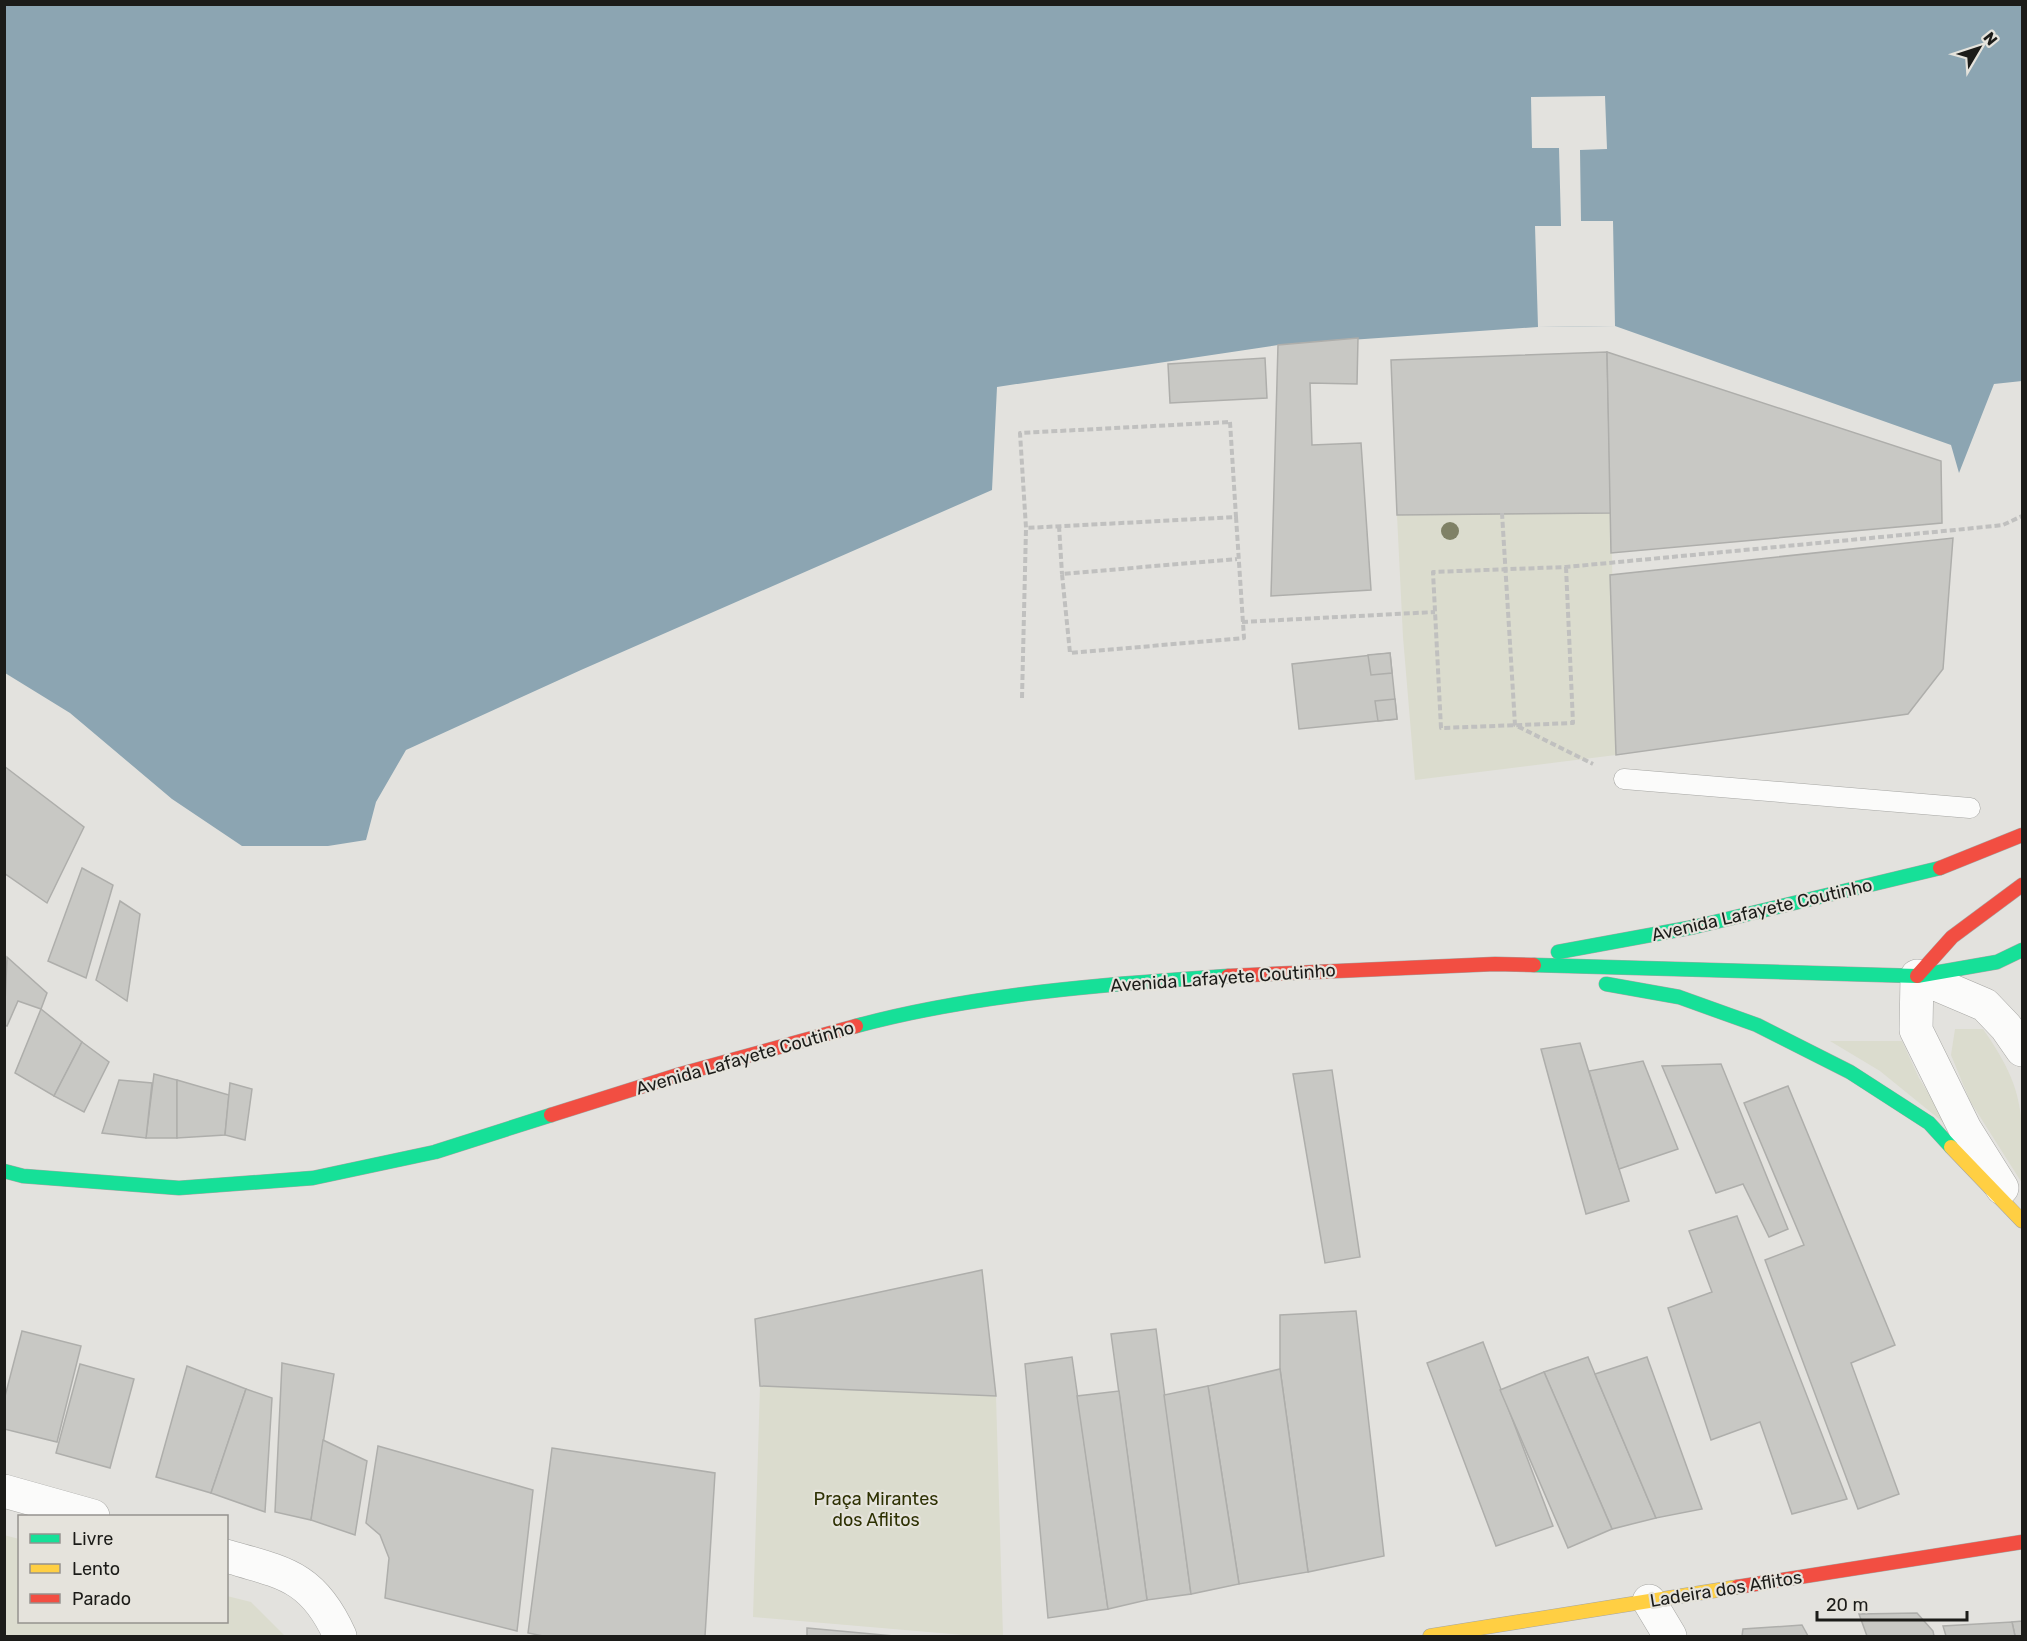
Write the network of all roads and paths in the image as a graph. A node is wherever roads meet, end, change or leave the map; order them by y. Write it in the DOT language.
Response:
graph roads {
  1 [pos="1502,513"];
  2 [pos="2022,516"];
  3 [pos="1236,517"];
  4 [pos="1059,526"];
  5 [pos="1026,528"];
  6 [pos="1237,559"];
  7 [pos="1566,567"];
  8 [pos="1504,569"];
  9 [pos="1062,574"];
  10 [pos="1435,612"];
  11 [pos="1242,622"];
  12 [pos="1022,698"];
  13 [pos="1515,725"];
  14 [pos="1624,780"];
  15 [pos="1970,808"];
  16 [pos="2022,835"];
  17 [pos="2022,885"];
  18 [pos="2022,950"];
  19 [pos="1495,964"];
  20 [pos="1917,976"];
  21 [pos="2022,1050"];
  22 [pos="4,1171"];
  23 [pos="2022,1221"];
  24 [pos="4,1491"];
  25 [pos="89,1515"];
  26 [pos="2022,1542"];
  27 [pos="228,1557"];
  28 [pos="1649,1601"];
  29 [pos="340,1636"];
  30 [pos="1430,1636"];
  31 [pos="1670,1636"];
  1 -- 8 [label="path"];
  2 -- 7 [label="path"];
  3 -- 4 [label="path"];
  3 -- 5 [label="path"];
  3 -- 6 [label="path"];
  4 -- 5 [label="path"];
  4 -- 9 [label="path"];
  5 -- 12 [label="path"];
  6 -- 9 [label="path"];
  6 -- 11 [label="path"];
  7 -- 8 [label="path"];
  7 -- 13 [label="path"];
  8 -- 10 [label="path"];
  8 -- 13 [label="path"];
  9 -- 11 [label="path"];
  10 -- 11 [label="path"];
  10 -- 13 [label="path"];
  13 -- 14 [label="path"];
  14 -- 15 [label="lane"];
  16 -- 19 [label="main road, Avenida Lafayete Coutinho"];
  17 -- 20 [label="main road"];
  18 -- 20 [label="main road, Avenida Lafayete Coutinho"];
  19 -- 20 [label="main road, Avenida Lafayete Coutinho"];
  19 -- 22 [label="main road, Avenida Lafayete Coutinho"];
  19 -- 23 [label="main road"];
  20 -- 21 [label="street"];
  20 -- 23 [label="street"];
  24 -- 25 [label="street"];
  26 -- 28 [label="main road, Ladeira dos Aflitos"];
  27 -- 29 [label="street"];
  28 -- 30 [label="main road, Ladeira dos Aflitos"];
  28 -- 31 [label="street"];
}
